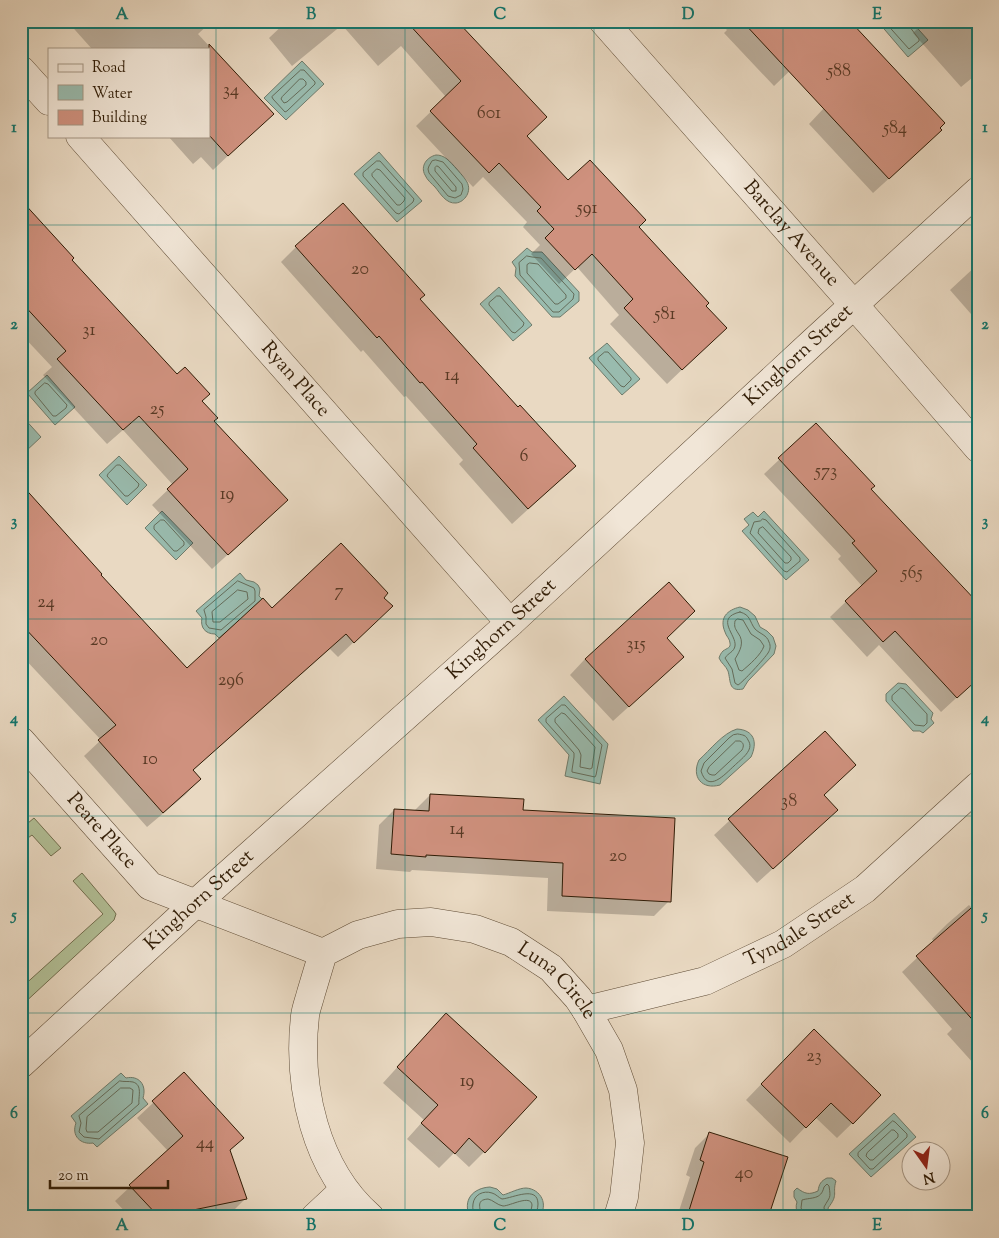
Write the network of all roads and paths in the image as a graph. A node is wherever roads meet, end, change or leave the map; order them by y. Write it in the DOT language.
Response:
graph roads {
  1 [pos="603,21"];
  2 [pos="21,70"];
  3 [pos="48,100"];
  4 [pos="82,138"];
  5 [pos="978,191"];
  6 [pos="854,305"];
  7 [pos="978,448"];
  8 [pos="510,623"];
  9 [pos="21,741"];
  10 [pos="978,786"];
  11 [pos="196,903"];
  12 [pos="323,953"];
  13 [pos="586,1010"];
  14 [pos="21,1064"];
  15 [pos="344,1190"];
  16 [pos="315,1217"];
  17 [pos="370,1217"];
  18 [pos="618,1217"];
  1 -- 6 [label="street, Barclay Avenue"];
  2 -- 3 [label="street"];
  4 -- 8 [label="street, Ryan Place"];
  5 -- 6 [label="street, Kinghorn Street"];
  6 -- 7 [label="street, Barclay Avenue"];
  6 -- 8 [label="street, Kinghorn Street"];
  8 -- 11 [label="street, Kinghorn Street"];
  9 -- 11 [label="street, Peare Place"];
  10 -- 13 [label="street, Tyndale Street"];
  11 -- 12 [label="street"];
  11 -- 14 [label="street, Kinghorn Street"];
  12 -- 13 [label="street, Luna Circle"];
  12 -- 15 [label="street"];
  13 -- 18 [label="street, Luna Circle"];
  15 -- 16 [label="street"];
  15 -- 17 [label="street"];
}
